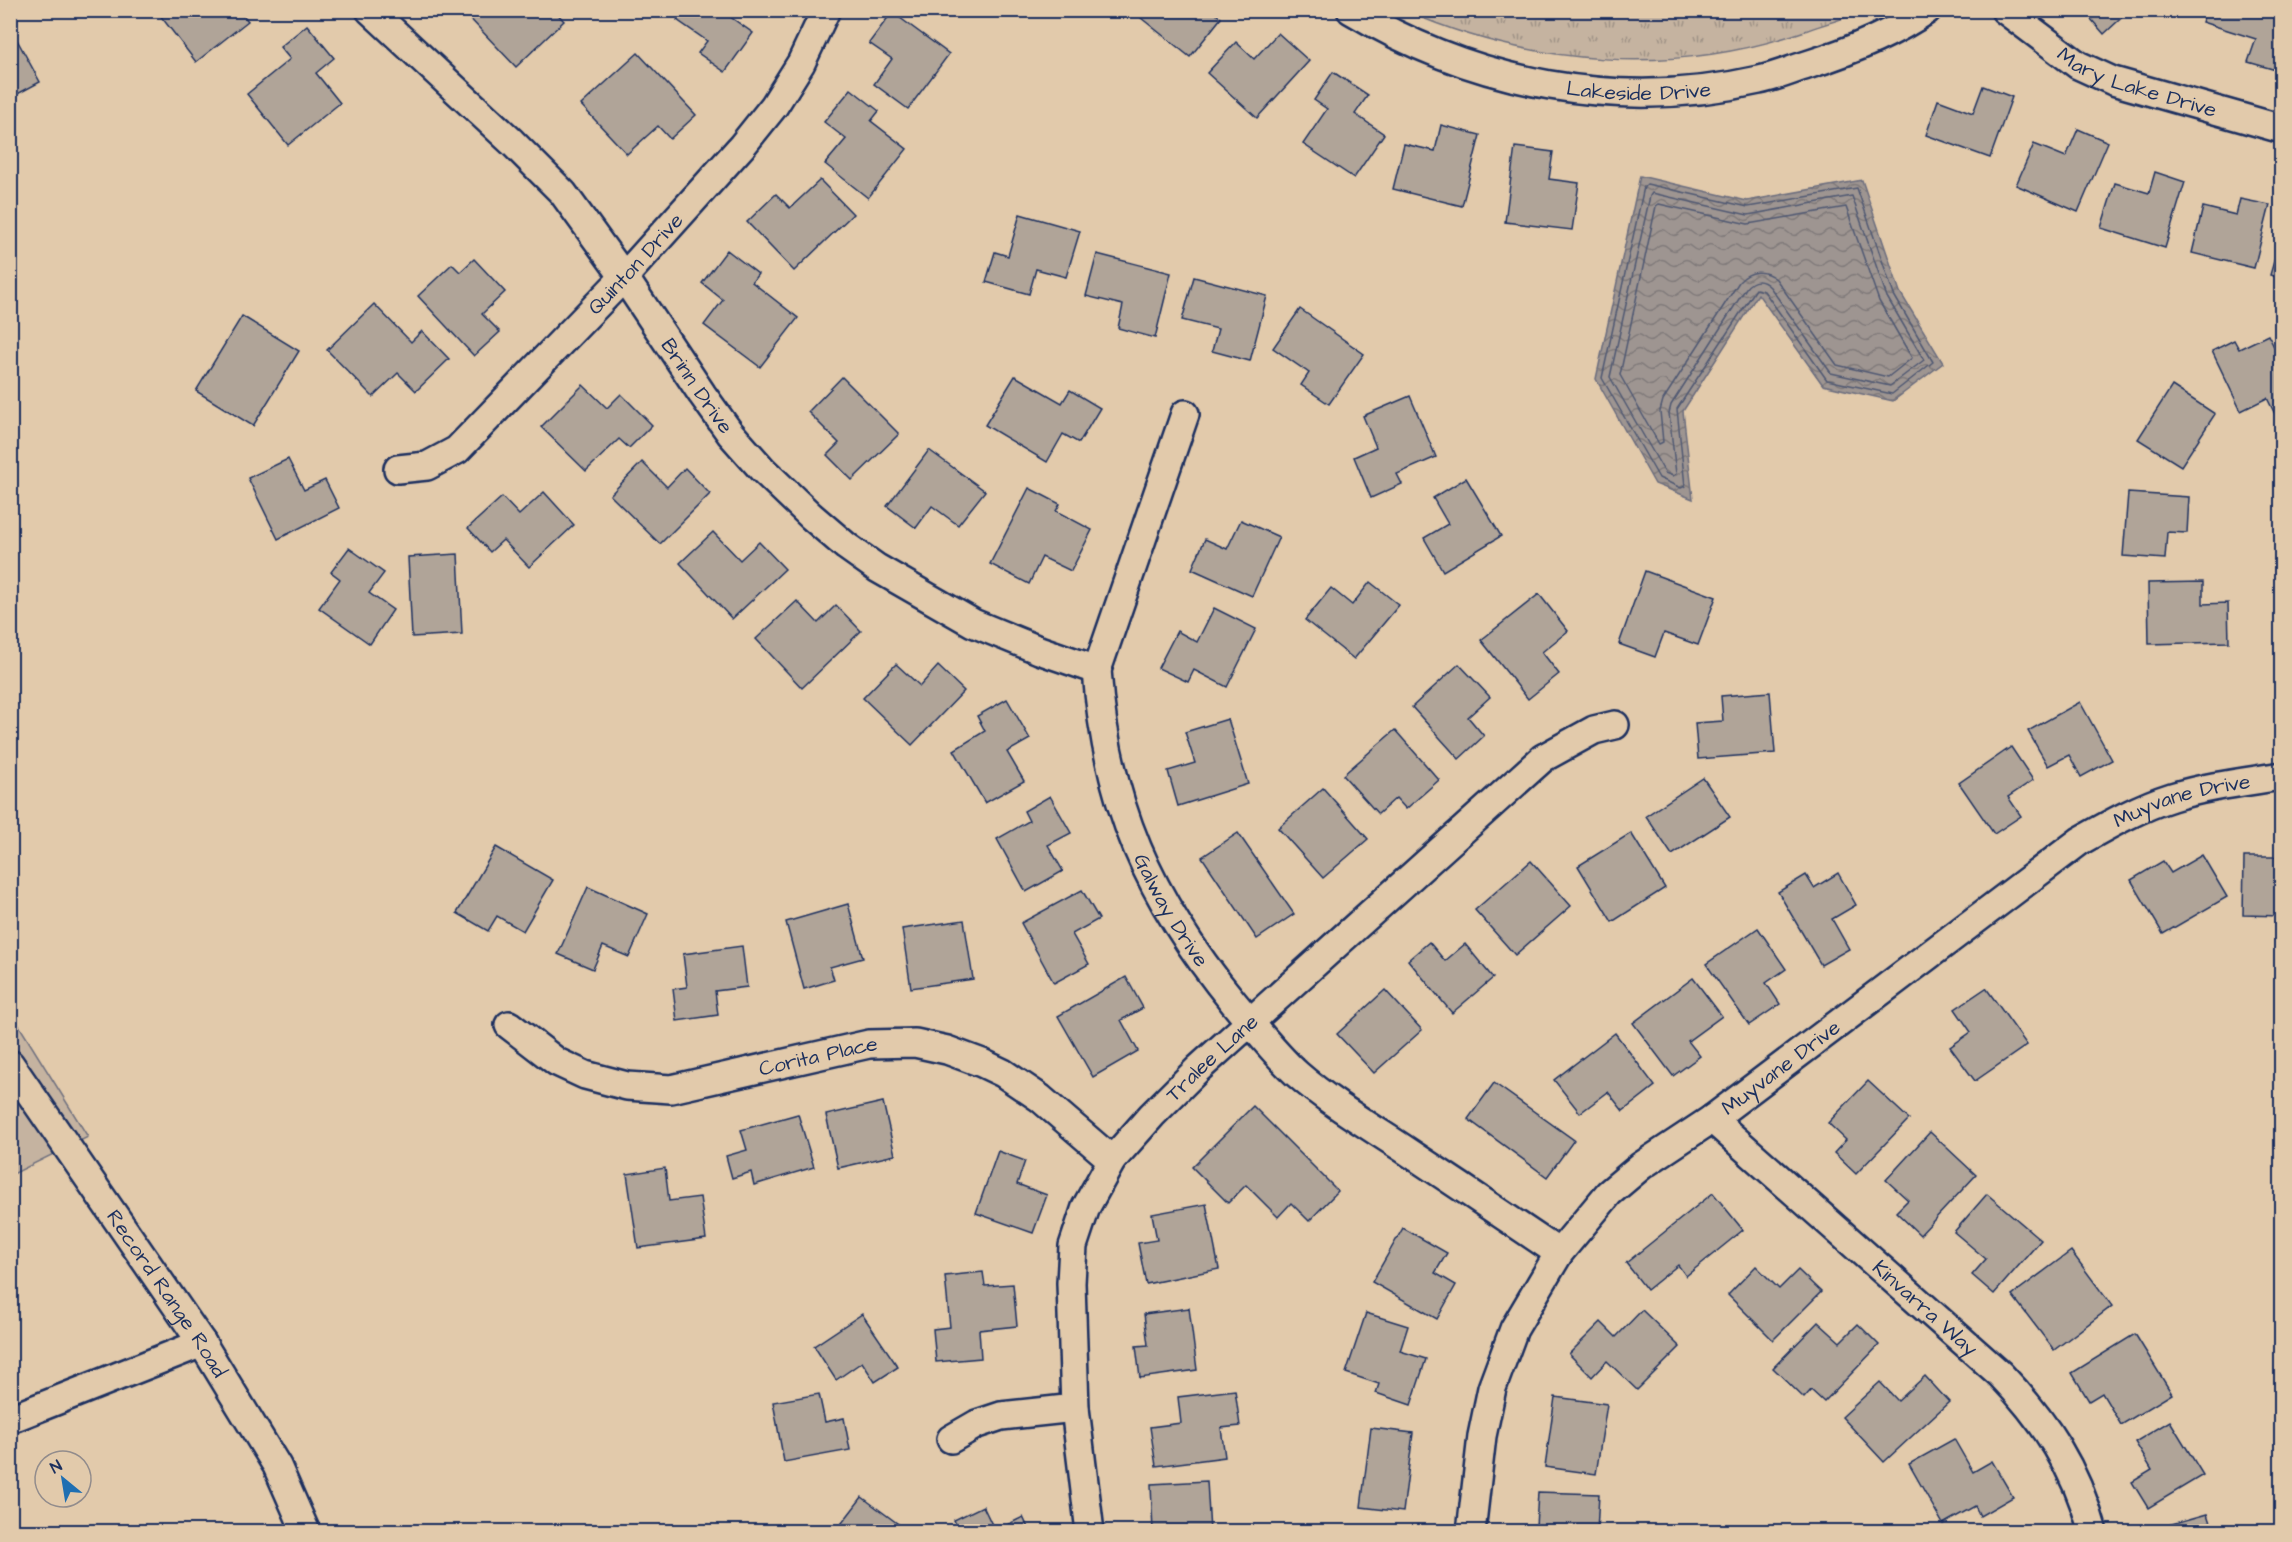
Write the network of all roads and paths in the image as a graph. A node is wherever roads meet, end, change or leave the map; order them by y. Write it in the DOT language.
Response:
graph roads {
  1 [pos="370,10"];
  2 [pos="826,10"];
  3 [pos="1352,10"];
  4 [pos="1927,10"];
  5 [pos="2005,10"];
  6 [pos="2282,129"];
  7 [pos="624,277"];
  8 [pos="1185,414"];
  9 [pos="398,468"];
  10 [pos="1097,670"];
  11 [pos="1615,725"];
  12 [pos="2282,776"];
  13 [pos="1250,1022"];
  14 [pos="509,1025"];
  15 [pos="10,1064"];
  16 [pos="1712,1119"];
  17 [pos="1112,1160"];
  18 [pos="1559,1253"];
  19 [pos="202,1343"];
  20 [pos="1075,1408"];
  21 [pos="10,1419"];
  22 [pos="951,1438"];
  23 [pos="306,1532"];
  24 [pos="1090,1532"];
  25 [pos="1471,1532"];
  26 [pos="2093,1532"];
  1 -- 7 [label="street, Brinn Drive"];
  2 -- 7 [label="street, Quinton Drive"];
  3 -- 4 [label="street, Lakeside Drive"];
  5 -- 6 [label="street, Mary Lake Drive"];
  7 -- 9 [label="street, Quinton Drive"];
  7 -- 10 [label="street, Brinn Drive"];
  8 -- 10 [label="street, Galway Drive"];
  10 -- 13 [label="street, Galway Drive"];
  11 -- 13 [label="street, Tralee Lane"];
  12 -- 16 [label="street, Muyvane Drive"];
  13 -- 17 [label="street, Tralee Lane"];
  13 -- 18 [label="street, Galway Drive"];
  14 -- 17 [label="street, Corita Place"];
  15 -- 19 [label="street, Record Range Road"];
  16 -- 18 [label="street, Muyvane Drive"];
  16 -- 26 [label="street, Kinvarra Way"];
  17 -- 20 [label="street, Tralee Lane"];
  18 -- 25 [label="street, Muyvane Drive"];
  19 -- 21 [label="street"];
  19 -- 23 [label="street, Record Range Road"];
  20 -- 22 [label="street"];
  20 -- 24 [label="street, Tralee Lane"];
}
